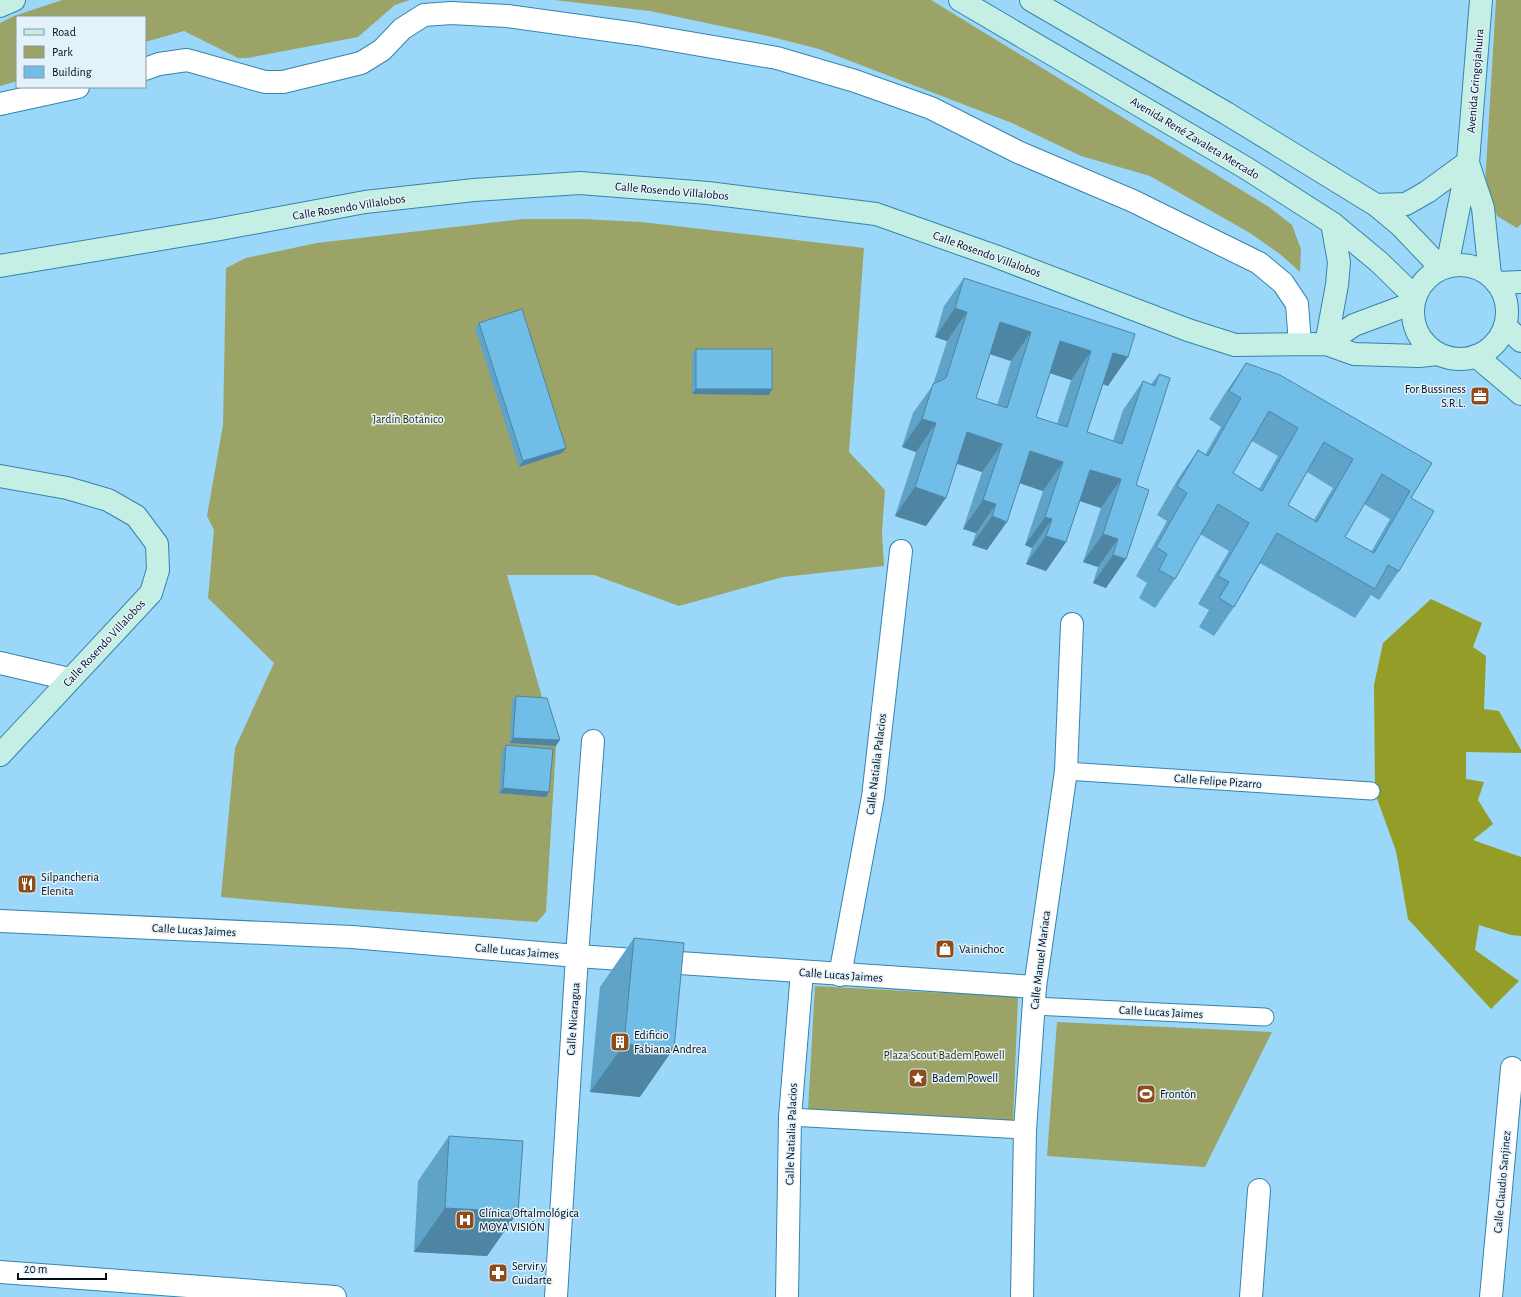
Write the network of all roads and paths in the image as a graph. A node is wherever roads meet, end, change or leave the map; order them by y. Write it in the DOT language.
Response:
graph roads {
  1 [pos="14,0"];
  2 [pos="960,0"];
  3 [pos="1031,0"];
  4 [pos="1482,0"];
  5 [pos="0,6"];
  6 [pos="146,68"];
  7 [pos="73,88"];
  8 [pos="0,104"];
  9 [pos="1468,162"];
  10 [pos="1376,205"];
  11 [pos="1332,223"];
  12 [pos="0,266"];
  13 [pos="1444,267"];
  14 [pos="1493,279"];
  15 [pos="1521,282"];
  16 [pos="1414,300"];
  17 [pos="1511,320"];
  18 [pos="1521,341"];
  19 [pos="1300,344"];
  20 [pos="1326,344"];
  21 [pos="1438,354"];
  22 [pos="1476,356"];
  23 [pos="1521,394"];
  24 [pos="0,476"];
  25 [pos="901,552"];
  26 [pos="1072,624"];
  27 [pos="0,663"];
  28 [pos="69,680"];
  29 [pos="593,741"];
  30 [pos="0,755"];
  31 [pos="1066,771"];
  32 [pos="1371,791"];
  33 [pos="0,921"];
  34 [pos="577,956"];
  35 [pos="802,972"];
  36 [pos="840,975"];
  37 [pos="1034,997"];
  38 [pos="1265,1017"];
  39 [pos="1512,1068"];
  40 [pos="790,1117"];
  41 [pos="1025,1130"];
  42 [pos="1259,1190"];
  43 [pos="0,1272"];
  44 [pos="335,1297"];
  45 [pos="556,1297"];
  46 [pos="787,1297"];
  47 [pos="1022,1297"];
  48 [pos="1251,1297"];
  49 [pos="1491,1297"];
  1 -- 5 [label="main road"];
  2 -- 11 [label="main road, Avenida René Zavaleta Mercado"];
  3 -- 10 [label="main road"];
  4 -- 9 [label="main road, Avenida Gringojahuira"];
  6 -- 19 [label="street"];
  7 -- 8 [label="street"];
  9 -- 10 [label="main road"];
  9 -- 13 [label="main road, Avenida Gringojahuira"];
  9 -- 14 [label="main road, Avenida Gringojahuira"];
  10 -- 13 [label="main road"];
  11 -- 16 [label="main road, Avenida René Zavaleta Mercado"];
  11 -- 20 [label="main road"];
  12 -- 19 [label="main road, Calle Rosendo Villalobos"];
  13 -- 14 [label="main road"];
  13 -- 16 [label="main road"];
  14 -- 15 [label="main road"];
  14 -- 17 [label="main road"];
  16 -- 20 [label="main road"];
  16 -- 21 [label="main road"];
  17 -- 18 [label="main road"];
  17 -- 22 [label="main road"];
  19 -- 20 [label="main road, Calle Rosendo Villalobos"];
  20 -- 21 [label="main road, Calle Rosendo Villalobos"];
  21 -- 22 [label="main road"];
  22 -- 23 [label="main road"];
  24 -- 28 [label="main road, Calle Rosendo Villalobos"];
  25 -- 36 [label="street, Calle Natialia Palacios"];
  26 -- 31 [label="street, Calle Manuel Mariaca"];
  27 -- 28 [label="street"];
  28 -- 30 [label="main road, Calle Rosendo Villalobos"];
  29 -- 34 [label="street, Calle Nicaragua"];
  31 -- 32 [label="lane, Calle Felipe Pizarro"];
  31 -- 37 [label="street, Calle Manuel Mariaca"];
  33 -- 34 [label="street, Calle Lucas Jaimes"];
  34 -- 35 [label="street, Calle Lucas Jaimes"];
  34 -- 45 [label="street, Calle Nicaragua"];
  35 -- 36 [label="street, Calle Lucas Jaimes"];
  35 -- 40 [label="street, Calle Natialia Palacios"];
  36 -- 37 [label="street, Calle Lucas Jaimes"];
  37 -- 38 [label="lane, Calle Lucas Jaimes"];
  37 -- 41 [label="street, Calle Manuel Mariaca"];
  39 -- 49 [label="street, Calle Claudio Sanjinez"];
  40 -- 41 [label="lane"];
  40 -- 46 [label="street, Calle Natialia Palacios"];
  41 -- 47 [label="street, Calle Manuel Mariaca"];
  42 -- 48 [label="street"];
  43 -- 44 [label="street"];
}
